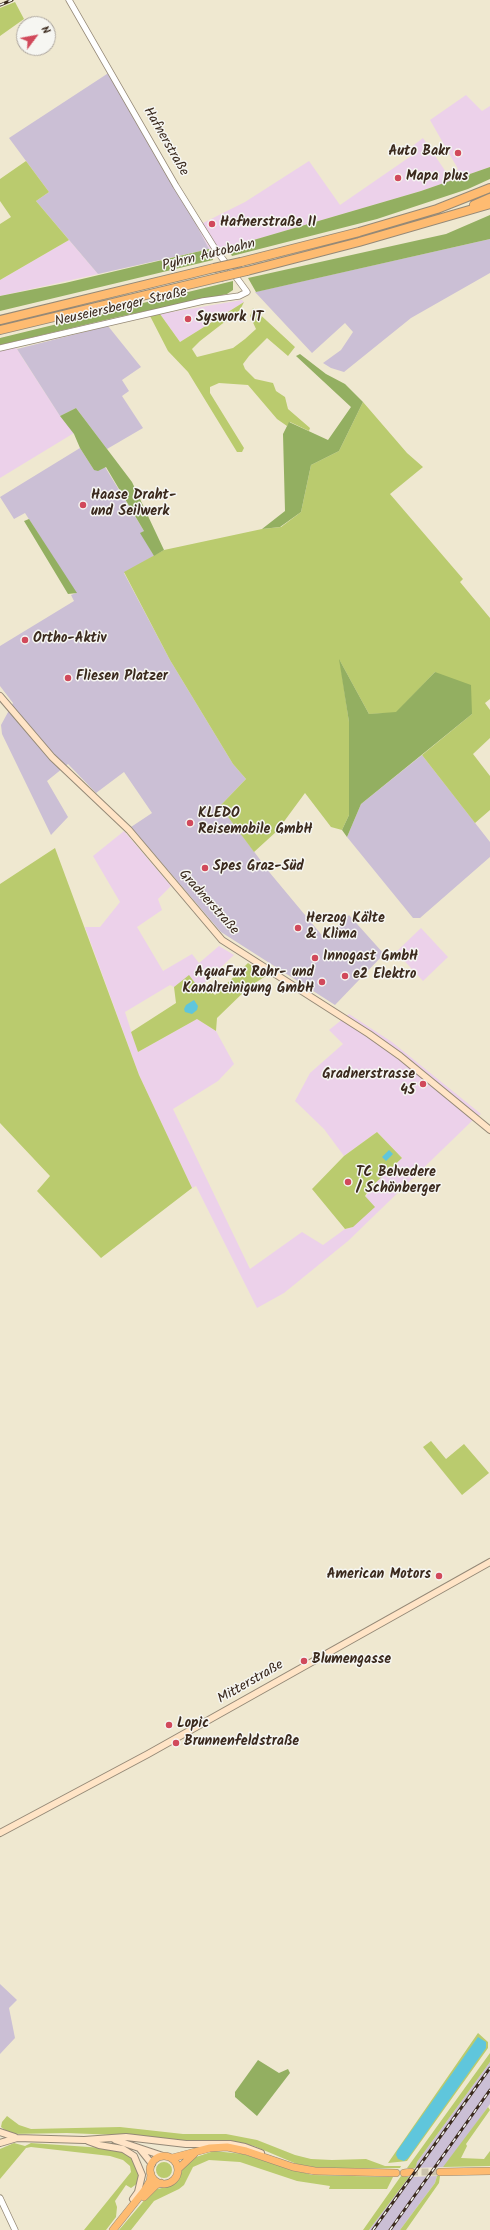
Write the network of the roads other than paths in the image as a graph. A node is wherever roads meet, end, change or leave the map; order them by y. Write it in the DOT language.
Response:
graph roads {
  1 [pos="69,0"];
  2 [pos="490,188"];
  3 [pos="490,198"];
  4 [pos="490,204"];
  5 [pos="450,216"];
  6 [pos="247,292"];
  7 [pos="0,320"];
  8 [pos="0,330"];
  9 [pos="0,348"];
  10 [pos="0,696"];
  11 [pos="490,1130"];
  12 [pos="490,1562"];
  13 [pos="0,1832"];
  14 [pos="0,2132"];
  15 [pos="17,2138"];
  16 [pos="109,2139"];
  17 [pos="84,2140"];
  18 [pos="0,2142"];
  19 [pos="139,2148"];
  20 [pos="199,2150"];
  21 [pos="163,2156"];
  22 [pos="172,2158"];
  23 [pos="275,2160"];
  24 [pos="152,2164"];
  25 [pos="178,2169"];
  26 [pos="490,2171"];
  27 [pos="440,2172"];
  28 [pos="396,2173"];
  29 [pos="151,2174"];
  30 [pos="161,2183"];
  31 [pos="0,2198"];
  32 [pos="134,2206"];
  33 [pos="125,2216"];
  34 [pos="15,2230"];
  35 [pos="113,2230"];
  1 -- 6 [label="street, Hafnerstraße"];
  2 -- 7 [label="highway, Pyhrn Autobahn, bridge"];
  3 -- 5 [label="highway"];
  4 -- 5 [label="highway, Pyhrn Autobahn"];
  5 -- 8 [label="highway, Pyhrn Autobahn, bridge"];
  6 -- 9 [label="street, Neuseiersberger Straße"];
  10 -- 11 [label="main road, Gradnerstraße"];
  12 -- 13 [label="main road, Mitterstraße"];
  14 -- 15 [label="main road"];
  14 -- 18 [label="street"];
  15 -- 17 [label="main road"];
  15 -- 18 [label="main road"];
  16 -- 17 [label="main road"];
  16 -- 19 [label="main road"];
  16 -- 23 [label="main road"];
  17 -- 33 [label="main road"];
  19 -- 21 [label="main road"];
  19 -- 24 [label="main road"];
  20 -- 22 [label="main road"];
  20 -- 23 [label="main road"];
  20 -- 25 [label="main road"];
  21 -- 22 [label="main road"];
  21 -- 24 [label="main road"];
  22 -- 25 [label="main road"];
  23 -- 28 [label="main road"];
  24 -- 29 [label="main road"];
  25 -- 30 [label="main road"];
  26 -- 27 [label="main road"];
  29 -- 30 [label="main road"];
  29 -- 32 [label="main road"];
  30 -- 32 [label="main road"];
  31 -- 34 [label="street"];
  32 -- 33 [label="main road"];
  33 -- 35 [label="main road"];
}
